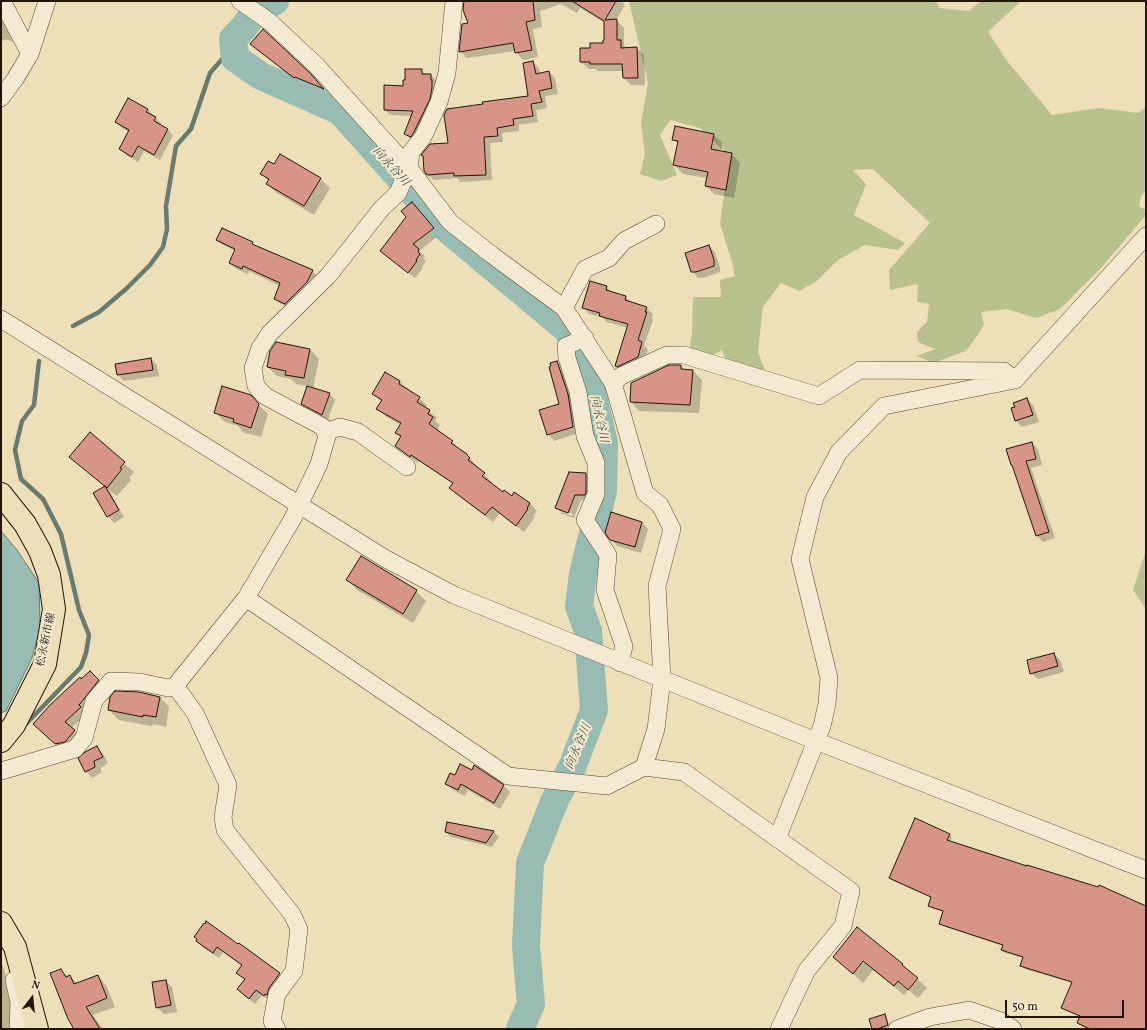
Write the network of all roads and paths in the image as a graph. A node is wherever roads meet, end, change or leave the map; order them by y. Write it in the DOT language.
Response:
graph roads {
  1 [pos="2,1"];
  2 [pos="47,1"];
  3 [pos="454,1"];
  4 [pos="245,4"];
  5 [pos="30,54"];
  6 [pos="1,98"];
  7 [pos="409,168"];
  8 [pos="656,224"];
  9 [pos="1146,236"];
  10 [pos="564,308"];
  11 [pos="1,319"];
  12 [pos="584,338"];
  13 [pos="1015,380"];
  14 [pos="613,383"];
  15 [pos="326,432"];
  16 [pos="407,468"];
  17 [pos="1,494"];
  18 [pos="300,504"];
  19 [pos="246,598"];
  20 [pos="618,662"];
  21 [pos="662,679"];
  22 [pos="175,686"];
  23 [pos="1,741"];
  24 [pos="816,741"];
  25 [pos="644,767"];
  26 [pos="1,771"];
  27 [pos="777,839"];
  28 [pos="1146,870"];
  29 [pos="2,931"];
  30 [pos="18,1029"];
  31 [pos="37,1029"];
  32 [pos="278,1029"];
  33 [pos="779,1029"];
  34 [pos="897,1029"];
  35 [pos="1014,1029"];
  1 -- 5 [label="street"];
  2 -- 5 [label="street"];
  3 -- 7 [label="street"];
  4 -- 7 [label="street"];
  5 -- 6 [label="street"];
  7 -- 10 [label="street"];
  7 -- 15 [label="street"];
  8 -- 10 [label="street"];
  9 -- 13 [label="street"];
  10 -- 12 [label="street"];
  11 -- 18 [label="street"];
  12 -- 14 [label="street"];
  12 -- 20 [label="street"];
  13 -- 14 [label="street"];
  13 -- 24 [label="street"];
  14 -- 21 [label="street"];
  15 -- 16 [label="street"];
  15 -- 18 [label="street"];
  17 -- 23 [label="main road, 松永新市線"];
  18 -- 19 [label="street"];
  18 -- 20 [label="street"];
  19 -- 22 [label="street"];
  19 -- 25 [label="street"];
  20 -- 21 [label="street"];
  21 -- 24 [label="street"];
  21 -- 25 [label="street"];
  22 -- 26 [label="street"];
  22 -- 32 [label="street"];
  24 -- 27 [label="street"];
  24 -- 28 [label="street"];
  25 -- 27 [label="street"];
  27 -- 33 [label="street"];
  29 -- 30 [label="street"];
  29 -- 31 [label="main road"];
  34 -- 35 [label="street"];
}
